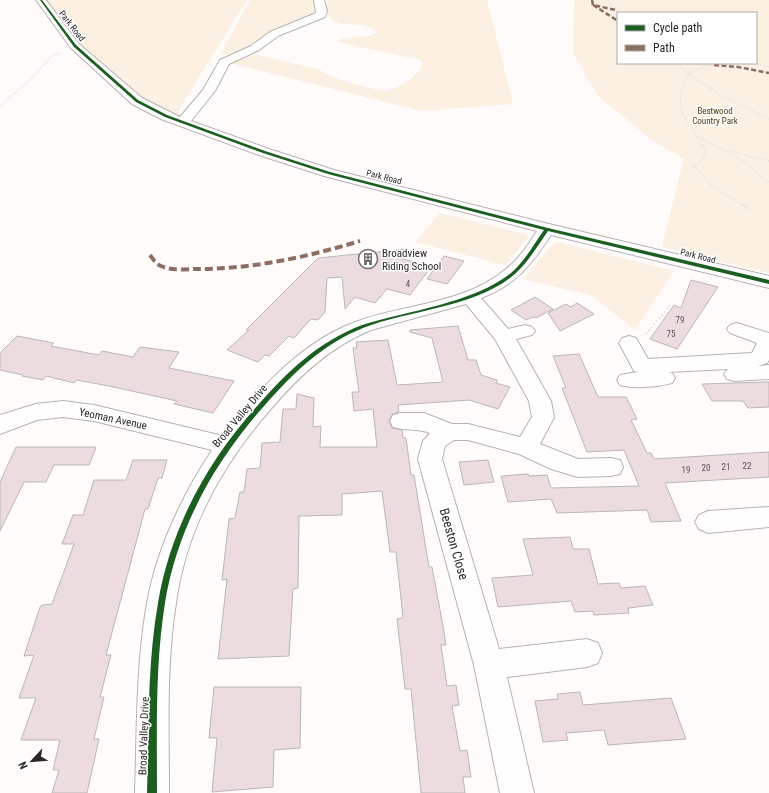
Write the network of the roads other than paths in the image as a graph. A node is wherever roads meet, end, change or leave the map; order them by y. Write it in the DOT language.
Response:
graph roads {
  1 [pos="41,0"];
  2 [pos="319,0"];
  3 [pos="182,122"];
  4 [pos="547,229"];
  5 [pos="769,282"];
  6 [pos="469,296"];
  7 [pos="737,329"];
  8 [pos="525,331"];
  9 [pos="504,336"];
  10 [pos="769,340"];
  11 [pos="629,343"];
  12 [pos="769,372"];
  13 [pos="628,380"];
  14 [pos="3,418"];
  15 [pos="401,421"];
  16 [pos="450,432"];
  17 [pos="226,445"];
  18 [pos="526,448"];
  19 [pos="611,467"];
  20 [pos="769,518"];
  21 [pos="708,522"];
  22 [pos="587,653"];
  23 [pos="489,665"];
  24 [pos="152,793"];
  25 [pos="516,793"];
  1 -- 3 [label="street, Park Road"];
  2 -- 3 [label="street"];
  3 -- 4 [label="street, Park Road"];
  4 -- 5 [label="street, Park Road"];
  4 -- 6 [label="street, Broad Valley Drive"];
  6 -- 9 [label="street"];
  6 -- 17 [label="street, Broad Valley Drive"];
  7 -- 10 [label="street"];
  8 -- 9 [label="street"];
  9 -- 18 [label="street"];
  10 -- 11 [label="street"];
  12 -- 13 [label="street"];
  14 -- 17 [label="street, Yeoman Avenue"];
  15 -- 16 [label="street"];
  16 -- 18 [label="street"];
  16 -- 23 [label="street, Beeston Close"];
  17 -- 24 [label="street, Broad Valley Drive"];
  18 -- 19 [label="street"];
  20 -- 21 [label="street"];
  22 -- 23 [label="street"];
  23 -- 25 [label="street, Beeston Close"];
}
